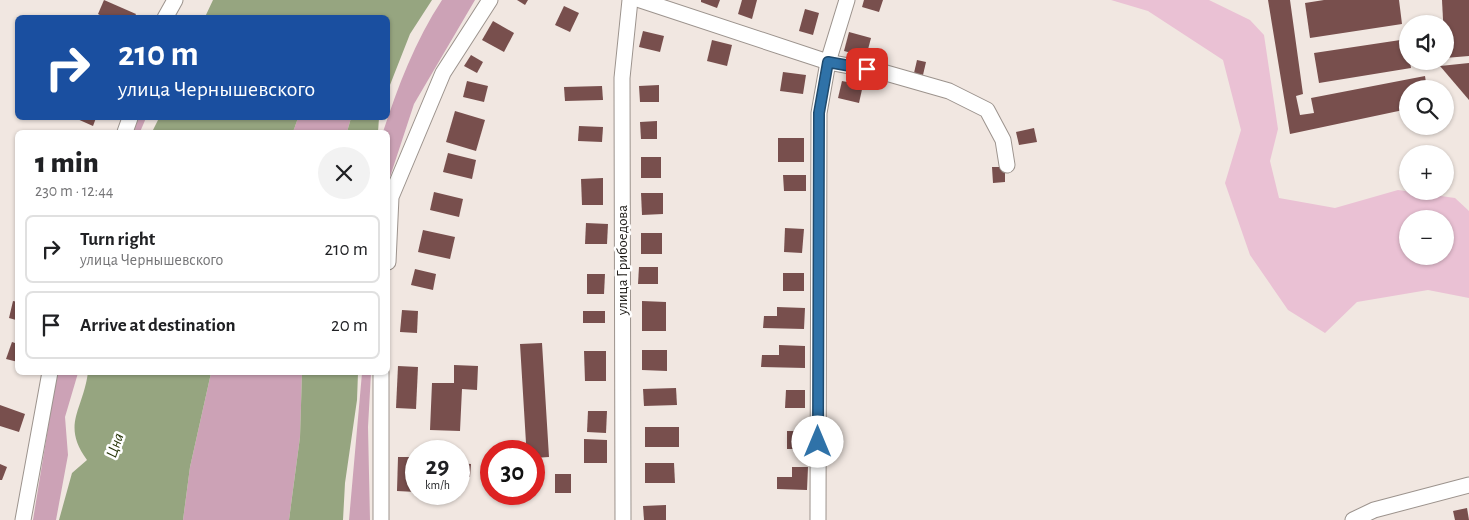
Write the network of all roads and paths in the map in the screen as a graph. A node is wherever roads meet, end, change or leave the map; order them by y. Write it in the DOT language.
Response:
graph roads {
  1 [pos="175,0"];
  2 [pos="490,0"];
  3 [pos="630,0"];
  4 [pos="640,0"];
  5 [pos="847,0"];
  6 [pos="167,15"];
  7 [pos="828,62"];
  8 [pos="1007,166"];
  9 [pos="390,219"];
  10 [pos="49,375"];
  11 [pos="381,375"];
  12 [pos="1469,485"];
  13 [pos="23,520"];
  14 [pos="381,520"];
  15 [pos="623,520"];
  16 [pos="818,520"];
  17 [pos="1353,520"];
  1 -- 6 [label="street"];
  2 -- 9 [label="street"];
  3 -- 15 [label="street, улица Грибоедова"];
  4 -- 7 [label="street"];
  5 -- 7 [label="street"];
  7 -- 8 [label="street"];
  7 -- 16 [label="street"];
  10 -- 13 [label="street"];
  11 -- 14 [label="street"];
  12 -- 17 [label="street"];
}
